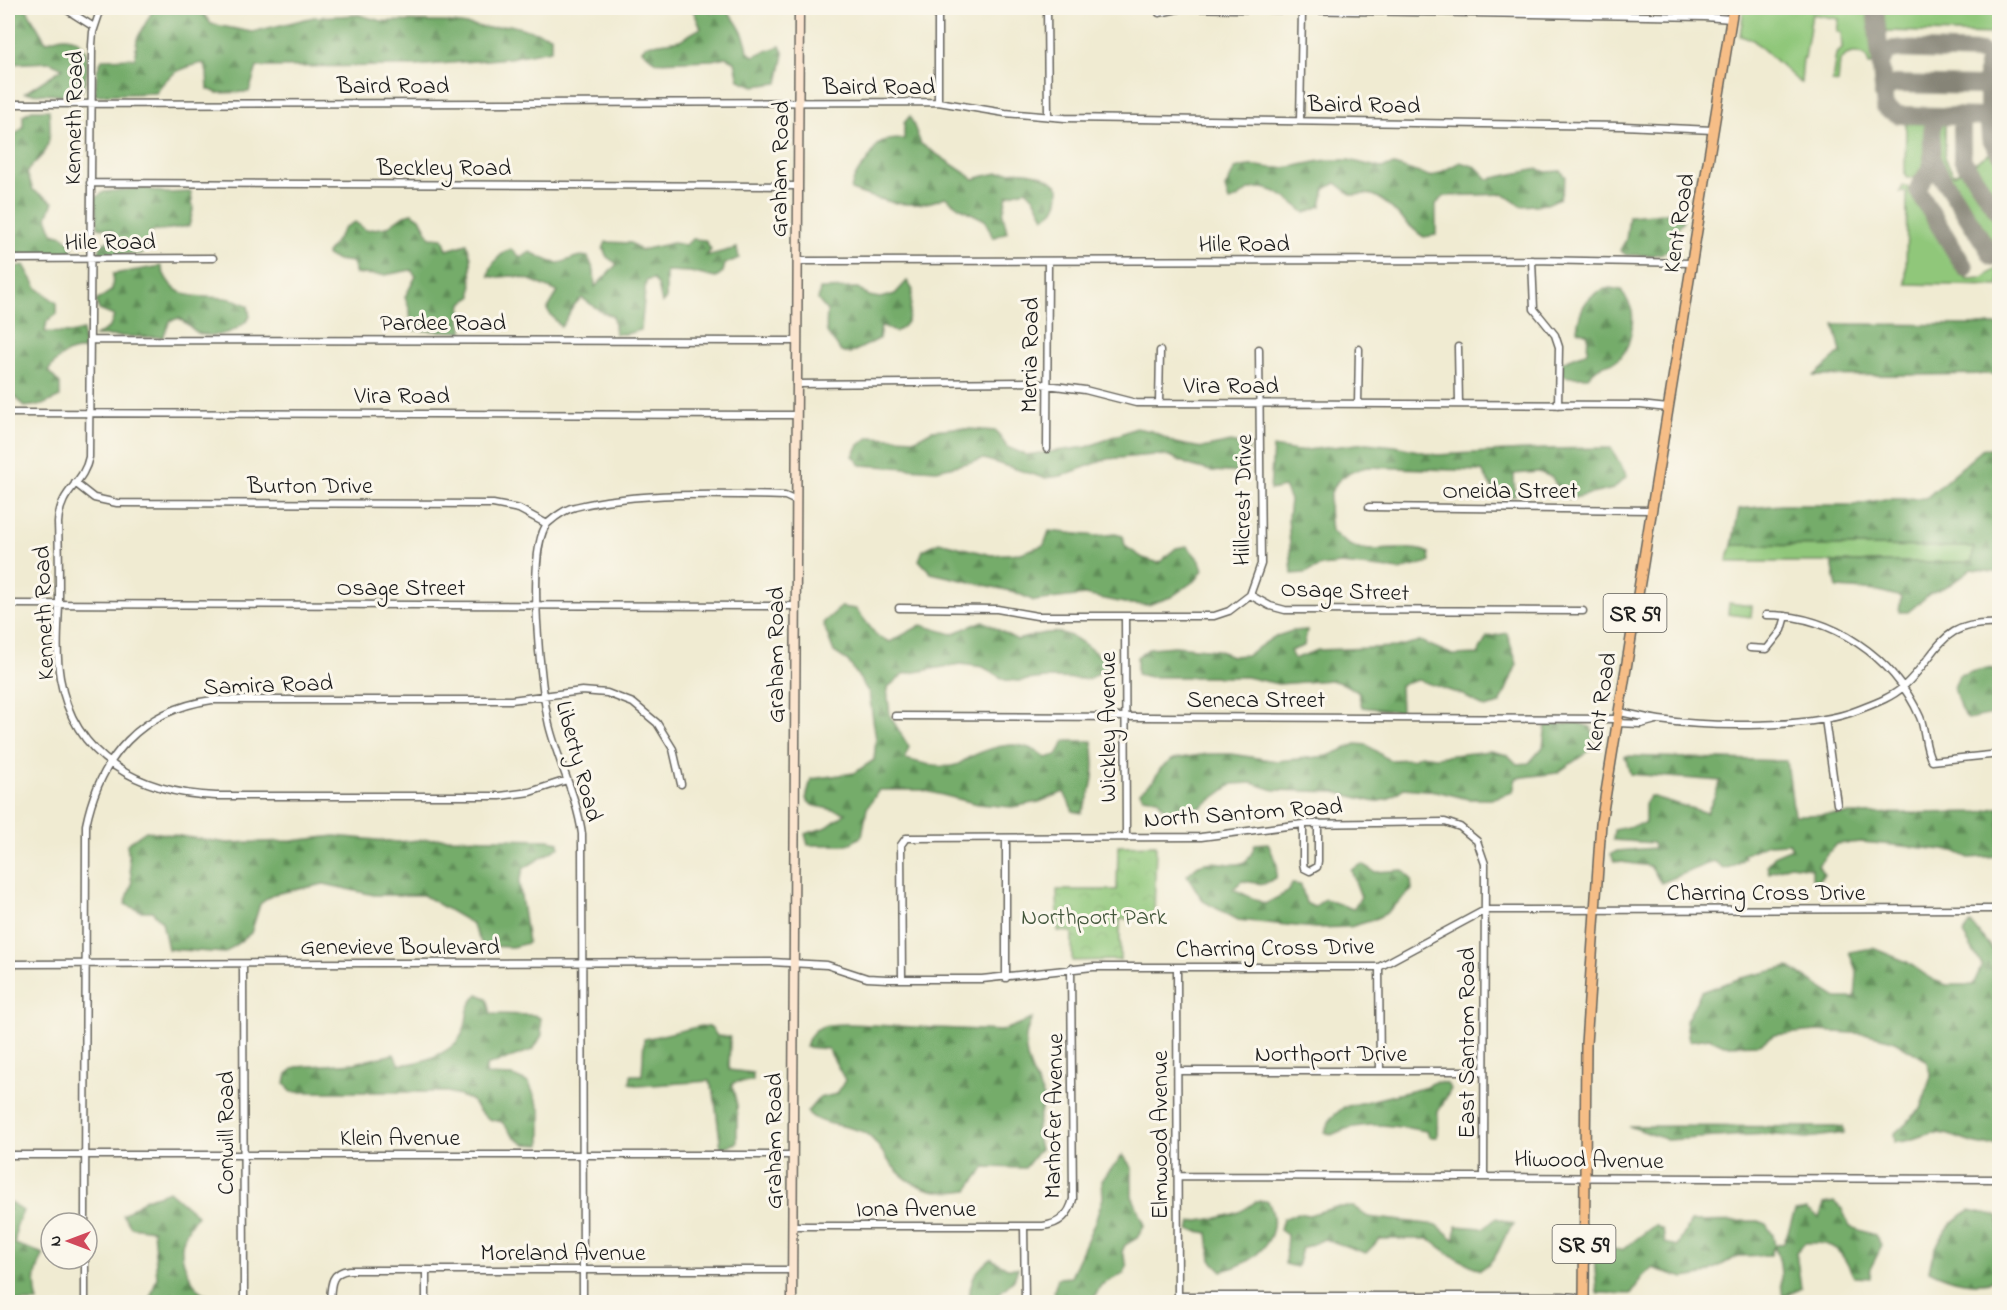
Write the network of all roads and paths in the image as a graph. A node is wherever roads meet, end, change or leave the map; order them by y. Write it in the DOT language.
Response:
graph roads {
  1 [pos="64,8"];
  2 [pos="101,8"];
  3 [pos="799,8"];
  4 [pos="938,8"];
  5 [pos="1047,8"];
  6 [pos="1733,8"];
  7 [pos="1302,11"];
  8 [pos="1159,13"];
  9 [pos="1731,19"];
  10 [pos="94,27"];
  11 [pos="938,102"];
  12 [pos="8,104"];
  13 [pos="90,104"];
  14 [pos="799,104"];
  15 [pos="1048,116"];
  16 [pos="1300,121"];
  17 [pos="1713,130"];
  18 [pos="90,183"];
  19 [pos="798,186"];
  20 [pos="213,258"];
  21 [pos="8,259"];
  22 [pos="90,259"];
  23 [pos="1532,260"];
  24 [pos="797,261"];
  25 [pos="1048,261"];
  26 [pos="1691,263"];
  27 [pos="90,340"];
  28 [pos="796,341"];
  29 [pos="1458,347"];
  30 [pos="1259,349"];
  31 [pos="1359,349"];
  32 [pos="1160,351"];
  33 [pos="796,384"];
  34 [pos="1046,384"];
  35 [pos="1159,403"];
  36 [pos="1260,404"];
  37 [pos="1358,404"];
  38 [pos="1459,404"];
  39 [pos="1558,405"];
  40 [pos="1668,408"];
  41 [pos="8,413"];
  42 [pos="89,413"];
  43 [pos="796,415"];
  44 [pos="1047,449"];
  45 [pos="75,483"];
  46 [pos="796,501"];
  47 [pos="1369,507"];
  48 [pos="1651,510"];
  49 [pos="547,524"];
  50 [pos="1250,595"];
  51 [pos="8,604"];
  52 [pos="59,604"];
  53 [pos="537,605"];
  54 [pos="795,606"];
  55 [pos="899,608"];
  56 [pos="1583,611"];
  57 [pos="1766,615"];
  58 [pos="1786,616"];
  59 [pos="1125,617"];
  60 [pos="2000,624"];
  61 [pos="1750,648"];
  62 [pos="1902,688"];
  63 [pos="543,697"];
  64 [pos="895,716"];
  65 [pos="1125,717"];
  66 [pos="1618,718"];
  67 [pos="1825,719"];
  68 [pos="1656,720"];
  69 [pos="2000,754"];
  70 [pos="110,763"];
  71 [pos="567,780"];
  72 [pos="681,784"];
  73 [pos="1837,804"];
  74 [pos="1318,823"];
  75 [pos="1303,824"];
  76 [pos="1006,838"];
  77 [pos="1126,838"];
  78 [pos="1594,909"];
  79 [pos="2000,909"];
  80 [pos="1485,910"];
  81 [pos="582,963"];
  82 [pos="793,963"];
  83 [pos="8,964"];
  84 [pos="86,964"];
  85 [pos="243,964"];
  86 [pos="1379,967"];
  87 [pos="1071,968"];
  88 [pos="1177,968"];
  89 [pos="1006,978"];
  90 [pos="902,979"];
  91 [pos="1178,1071"];
  92 [pos="1380,1071"];
  93 [pos="1484,1071"];
  94 [pos="582,1154"];
  95 [pos="8,1155"];
  96 [pos="87,1155"];
  97 [pos="243,1155"];
  98 [pos="793,1155"];
  99 [pos="1178,1176"];
  100 [pos="1484,1176"];
  101 [pos="1585,1179"];
  102 [pos="2000,1179"];
  103 [pos="85,1211"];
  104 [pos="792,1226"];
  105 [pos="1024,1226"];
  106 [pos="426,1270"];
  107 [pos="583,1270"];
  108 [pos="792,1270"];
  109 [pos="85,1271"];
  110 [pos="1178,1299"];
  111 [pos="85,1302"];
  112 [pos="244,1302"];
  113 [pos="330,1302"];
  114 [pos="426,1302"];
  115 [pos="583,1302"];
  116 [pos="792,1302"];
  117 [pos="1025,1302"];
  118 [pos="1585,1302"];
  1 -- 10 [label="street"];
  2 -- 10 [label="street, Kenneth Road"];
  3 -- 14 [label="main road, Graham Road"];
  4 -- 11 [label="street"];
  5 -- 15 [label="street"];
  6 -- 9 [label="main road, Kent Road / SR 59"];
  7 -- 8 [label="street"];
  7 -- 9 [label="street"];
  7 -- 16 [label="street"];
  9 -- 17 [label="main road, Kent Road / SR 59"];
  10 -- 13 [label="street, Kenneth Road"];
  11 -- 14 [label="street, Baird Road"];
  11 -- 15 [label="street, Baird Road"];
  12 -- 13 [label="street, Baird Road"];
  13 -- 14 [label="street, Baird Road"];
  13 -- 18 [label="street, Kenneth Road"];
  14 -- 19 [label="main road, Graham Road"];
  15 -- 16 [label="street, Baird Road"];
  16 -- 17 [label="street, Baird Road"];
  17 -- 26 [label="main road, Kent Road / SR 59"];
  18 -- 19 [label="street, Beckley Road"];
  18 -- 22 [label="street, Kenneth Road"];
  19 -- 24 [label="main road, Graham Road"];
  20 -- 22 [label="street, Hile Road"];
  21 -- 22 [label="street, Hile Road"];
  22 -- 27 [label="street, Kenneth Road"];
  23 -- 25 [label="street, Hile Road"];
  23 -- 26 [label="street, Hile Road"];
  23 -- 39 [label="street"];
  24 -- 25 [label="street, Hile Road"];
  24 -- 28 [label="main road, Graham Road"];
  25 -- 34 [label="street, Merria Road"];
  26 -- 40 [label="main road, Kent Road / SR 59"];
  27 -- 28 [label="street, Pardee Road"];
  27 -- 42 [label="street, Kenneth Road"];
  28 -- 33 [label="main road, Graham Road"];
  29 -- 38 [label="street"];
  30 -- 36 [label="street, Hillcrest Drive"];
  31 -- 37 [label="street"];
  32 -- 35 [label="street"];
  33 -- 34 [label="street, Vira Road"];
  33 -- 43 [label="main road, Graham Road"];
  34 -- 35 [label="street, Vira Road"];
  34 -- 44 [label="street, Merria Road"];
  35 -- 36 [label="street, Vira Road"];
  36 -- 37 [label="street, Vira Road"];
  36 -- 50 [label="street, Hillcrest Drive"];
  37 -- 38 [label="street, Vira Road"];
  38 -- 39 [label="street, Vira Road"];
  39 -- 40 [label="street, Vira Road"];
  40 -- 48 [label="main road, Kent Road / SR 59"];
  41 -- 42 [label="street, Vira Road"];
  42 -- 43 [label="street, Vira Road"];
  42 -- 45 [label="street, Kenneth Road"];
  43 -- 46 [label="main road, Graham Road"];
  45 -- 49 [label="street, Burton Drive"];
  45 -- 52 [label="street, Kenneth Road"];
  46 -- 49 [label="street"];
  46 -- 54 [label="main road, Graham Road"];
  47 -- 48 [label="street, Oneida Street"];
  48 -- 66 [label="main road, Kent Road / SR 59"];
  49 -- 53 [label="street, Liberty Road"];
  50 -- 56 [label="street, Osage Street"];
  50 -- 59 [label="street, Osage Street"];
  51 -- 52 [label="street, Osage Street"];
  52 -- 53 [label="street, Osage Street"];
  52 -- 70 [label="street, Kenneth Road"];
  53 -- 54 [label="street, Osage Street"];
  53 -- 63 [label="street, Liberty Road"];
  54 -- 82 [label="main road, Graham Road"];
  55 -- 59 [label="street, Osage Street"];
  57 -- 58 [label="street"];
  58 -- 61 [label="street"];
  58 -- 62 [label="street"];
  59 -- 65 [label="street, Wickley Avenue"];
  60 -- 62 [label="street"];
  62 -- 67 [label="street"];
  62 -- 69 [label="street"];
  63 -- 70 [label="street, Samira Road"];
  63 -- 71 [label="street, Liberty Road"];
  63 -- 72 [label="street, Samira Road"];
  64 -- 65 [label="street, Seneca Street"];
  65 -- 66 [label="street, Seneca Street"];
  65 -- 77 [label="street, Wickley Avenue"];
  66 -- 68 [label="street"];
  66 -- 68 [label="street"];
  66 -- 78 [label="main road, Kent Road / SR 59"];
  67 -- 68 [label="street"];
  67 -- 73 [label="street"];
  70 -- 71 [label="street, Kenneth Road"];
  70 -- 84 [label="street, Samira Road"];
  71 -- 81 [label="street, Liberty Road"];
  74 -- 75 [label="street, North Santom Road"];
  74 -- 75 [label="street"];
  74 -- 80 [label="street, North Santom Road"];
  75 -- 77 [label="street, North Santom Road"];
  76 -- 77 [label="street, North Santom Road"];
  76 -- 89 [label="street"];
  76 -- 90 [label="street, North Santom Road"];
  78 -- 79 [label="street, Charring Cross Drive"];
  78 -- 80 [label="street, Charring Cross Drive"];
  78 -- 101 [label="main road, Kent Road / SR 59"];
  80 -- 86 [label="street, Charring Cross Drive"];
  80 -- 93 [label="street, East Santom Road"];
  81 -- 82 [label="street, Genevieve Boulevard"];
  81 -- 85 [label="street, Genevieve Boulevard"];
  81 -- 94 [label="street, Liberty Road"];
  82 -- 90 [label="street, Charring Cross Drive"];
  82 -- 98 [label="main road, Graham Road"];
  83 -- 84 [label="street, Genevieve Boulevard"];
  84 -- 85 [label="street, Genevieve Boulevard"];
  84 -- 96 [label="street, Samira Road"];
  85 -- 97 [label="street, Conwill Road"];
  86 -- 88 [label="street, Charring Cross Drive"];
  86 -- 92 [label="street"];
  87 -- 88 [label="street, Charring Cross Drive"];
  87 -- 89 [label="street, Charring Cross Drive"];
  87 -- 105 [label="street, Marhofer Avenue"];
  88 -- 91 [label="street, Elmwood Avenue"];
  89 -- 90 [label="street, Charring Cross Drive"];
  91 -- 92 [label="street, Northport Drive"];
  91 -- 99 [label="street, Elmwood Avenue"];
  92 -- 93 [label="street, Northport Drive"];
  93 -- 100 [label="street, East Santom Road"];
  94 -- 97 [label="street, Klein Avenue"];
  94 -- 98 [label="street, Klein Avenue"];
  94 -- 107 [label="street, Liberty Road"];
  95 -- 96 [label="street, Klein Avenue"];
  96 -- 97 [label="street, Klein Avenue"];
  96 -- 103 [label="street, Samira Road"];
  97 -- 112 [label="street, Conwill Road"];
  98 -- 104 [label="main road, Graham Road"];
  99 -- 100 [label="street, Hiwood Avenue"];
  99 -- 110 [label="street, Elmwood Avenue"];
  100 -- 101 [label="street, Hiwood Avenue"];
  101 -- 102 [label="street, Hiwood Avenue"];
  101 -- 118 [label="main road, Kent Road / SR 59"];
  104 -- 105 [label="street, Iona Avenue"];
  104 -- 108 [label="main road, Graham Road"];
  105 -- 117 [label="street, Marhofer Avenue"];
  106 -- 107 [label="street, Moreland Avenue"];
  106 -- 113 [label="street, Moreland Avenue"];
  106 -- 114 [label="street"];
  107 -- 108 [label="street, Moreland Avenue"];
  107 -- 115 [label="street, Liberty Road"];
  108 -- 116 [label="main road, Graham Road"];
  109 -- 111 [label="street"];
  110 -- 118 [label="street"];
}
